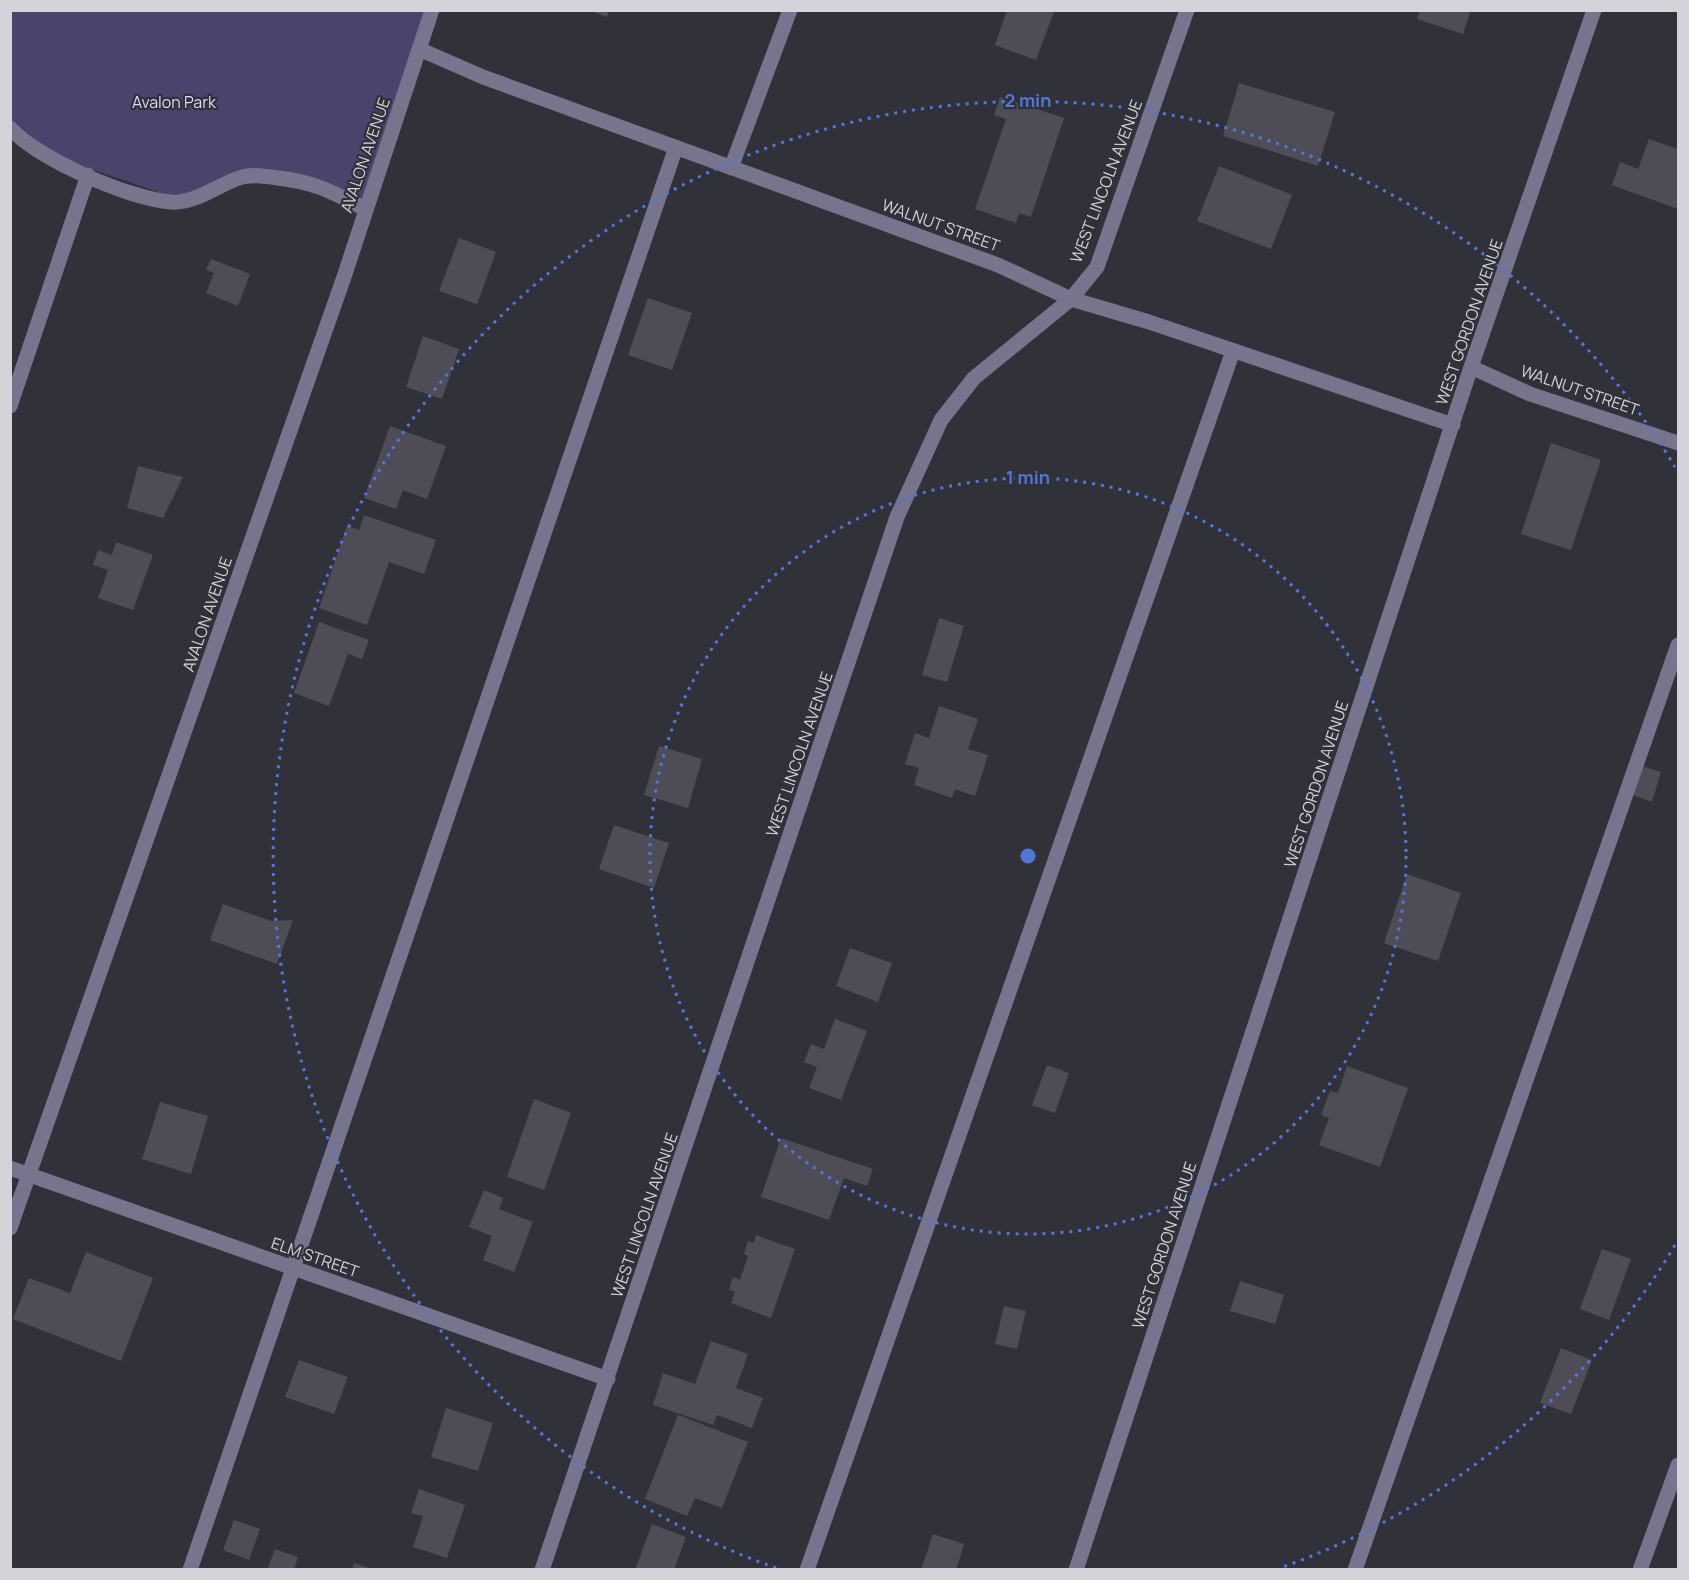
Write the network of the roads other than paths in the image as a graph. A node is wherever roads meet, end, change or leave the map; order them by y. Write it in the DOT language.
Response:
graph roads {
  1 [pos="432,10"];
  2 [pos="790,10"];
  3 [pos="1187,10"];
  4 [pos="1594,10"];
  5 [pos="420,50"];
  6 [pos="10,128"];
  7 [pos="676,147"];
  8 [pos="731,168"];
  9 [pos="88,175"];
  10 [pos="365,209"];
  11 [pos="1071,299"];
  12 [pos="1233,351"];
  13 [pos="1471,367"];
  14 [pos="10,406"];
  15 [pos="1452,425"];
  16 [pos="1678,443"];
  17 [pos="1678,645"];
  18 [pos="10,1168"];
  19 [pos="30,1175"];
  20 [pos="10,1228"];
  21 [pos="293,1268"];
  22 [pos="608,1379"];
  23 [pos="1678,1465"];
  24 [pos="1080,1568"];
  25 [pos="190,1569"];
  26 [pos="542,1569"];
  27 [pos="807,1569"];
  28 [pos="1355,1569"];
  29 [pos="1640,1569"];
  1 -- 5 [label="street, AVALON AVENUE"];
  2 -- 8 [label="street"];
  3 -- 11 [label="street, WEST LINCOLN AVENUE"];
  4 -- 13 [label="street, WEST GORDON AVENUE"];
  5 -- 7 [label="street, WALNUT STREET"];
  5 -- 10 [label="street, AVALON AVENUE"];
  6 -- 9 [label="street"];
  7 -- 8 [label="street, WALNUT STREET"];
  7 -- 21 [label="street"];
  8 -- 11 [label="street, WALNUT STREET"];
  9 -- 10 [label="street"];
  9 -- 14 [label="street"];
  10 -- 19 [label="street, AVALON AVENUE"];
  11 -- 12 [label="street, WALNUT STREET"];
  11 -- 22 [label="street, WEST LINCOLN AVENUE"];
  12 -- 15 [label="street, WALNUT STREET"];
  12 -- 27 [label="street"];
  13 -- 15 [label="street, WEST GORDON AVENUE"];
  13 -- 16 [label="street, WALNUT STREET"];
  15 -- 24 [label="street, WEST GORDON AVENUE"];
  17 -- 28 [label="street"];
  18 -- 19 [label="street, ELM STREET"];
  19 -- 20 [label="street, AVALON AVENUE"];
  19 -- 21 [label="street, ELM STREET"];
  21 -- 22 [label="street, ELM STREET"];
  21 -- 25 [label="street"];
  22 -- 26 [label="street, WEST LINCOLN AVENUE"];
  23 -- 29 [label="street"];
}
